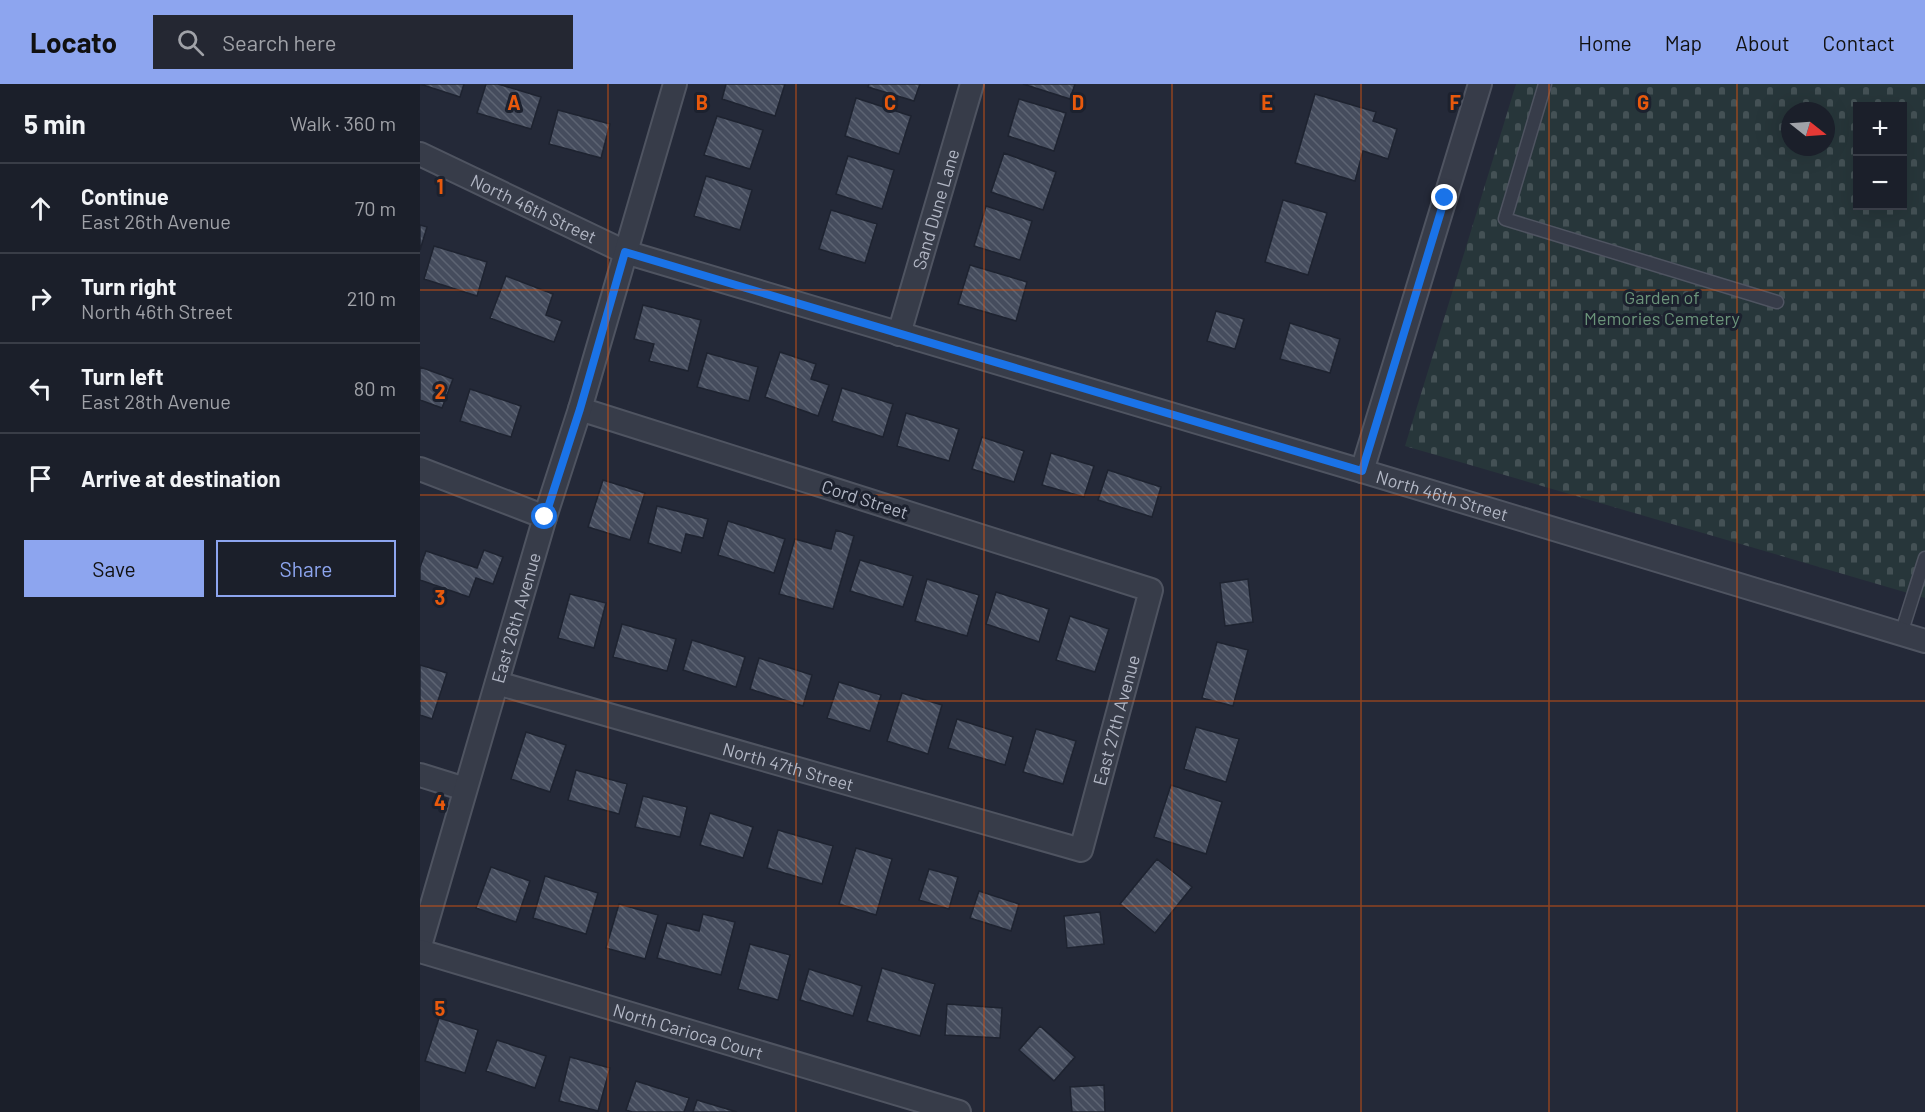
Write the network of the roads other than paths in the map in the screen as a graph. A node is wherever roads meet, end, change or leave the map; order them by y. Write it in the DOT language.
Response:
graph roads {
  1 [pos="675,84"];
  2 [pos="972,84"];
  3 [pos="1480,84"];
  4 [pos="1545,84"];
  5 [pos="420,154"];
  6 [pos="625,252"];
  7 [pos="1777,302"];
  8 [pos="899,334"];
  9 [pos="580,409"];
  10 [pos="420,469"];
  11 [pos="1362,471"];
  12 [pos="545,517"];
  13 [pos="1924,561"];
  14 [pos="1151,590"];
  15 [pos="1901,634"];
  16 [pos="1925,641"];
  17 [pos="497,682"];
  18 [pos="420,775"];
  19 [pos="465,789"];
  20 [pos="1081,850"];
  21 [pos="420,946"];
  22 [pos="420,951"];
  23 [pos="959,1112"];
  1 -- 6 [label="street, East 26th Avenue"];
  2 -- 8 [label="street, Sand Dune Lane"];
  3 -- 11 [label="street"];
  4 -- 7 [label="lane"];
  5 -- 6 [label="street, North 46th Street"];
  6 -- 8 [label="street, North 46th Street"];
  6 -- 9 [label="street, East 26th Avenue"];
  8 -- 11 [label="street, North 46th Street"];
  9 -- 12 [label="street, East 26th Avenue"];
  9 -- 14 [label="street, Cord Street"];
  10 -- 12 [label="street"];
  11 -- 15 [label="street, North 46th Street"];
  12 -- 17 [label="street, East 26th Avenue"];
  13 -- 15 [label="lane"];
  14 -- 20 [label="street, East 27th Avenue"];
  15 -- 16 [label="street, North 46th Street"];
  17 -- 19 [label="street, East 26th Avenue"];
  17 -- 20 [label="street, North 47th Street"];
  18 -- 19 [label="street"];
  19 -- 21 [label="street, East 26th Avenue"];
  22 -- 23 [label="street, North Carioca Court"];
}
